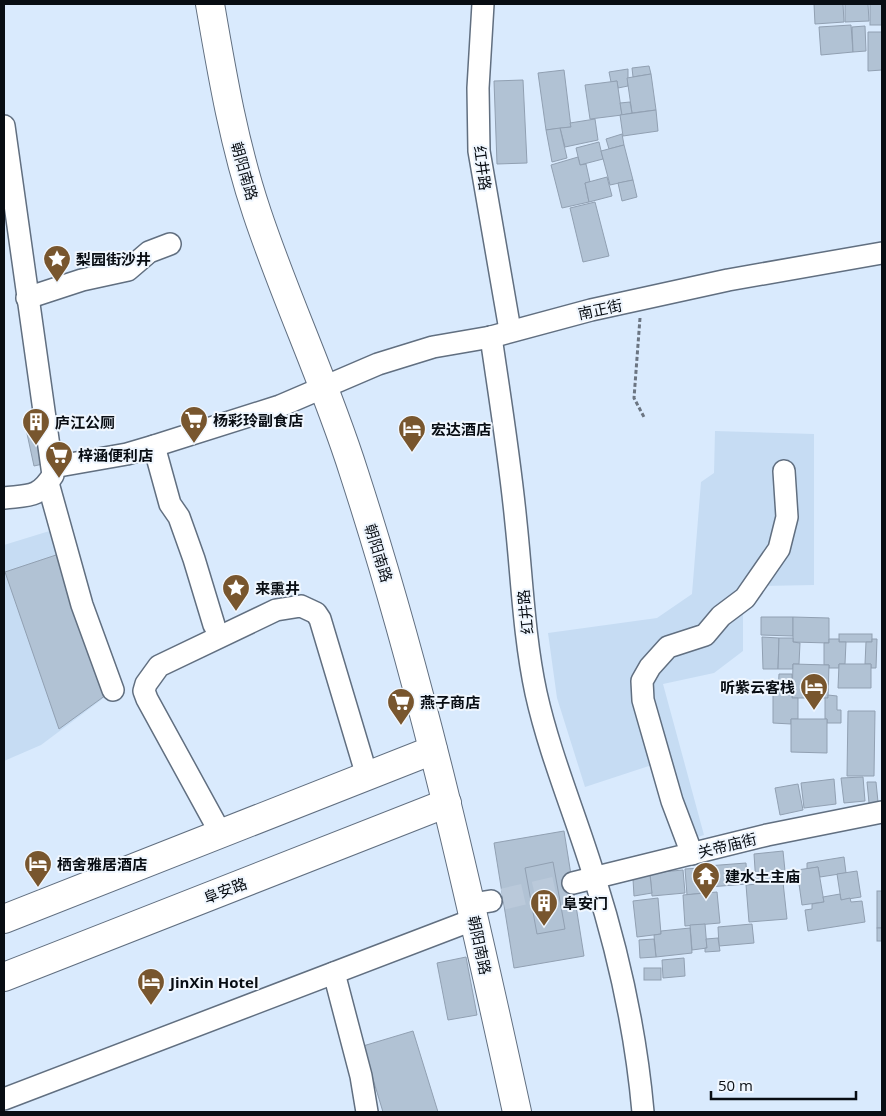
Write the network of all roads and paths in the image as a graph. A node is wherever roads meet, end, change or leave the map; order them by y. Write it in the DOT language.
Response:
graph roads {
  1 [pos="210,4"];
  2 [pos="483,4"];
  3 [pos="4,126"];
  4 [pos="170,244"];
  5 [pos="882,253"];
  6 [pos="27,298"];
  7 [pos="641,300"];
  8 [pos="501,334"];
  9 [pos="325,388"];
  10 [pos="645,419"];
  11 [pos="154,446"];
  12 [pos="784,471"];
  13 [pos="50,475"];
  14 [pos="4,498"];
  15 [pos="214,625"];
  16 [pos="113,690"];
  17 [pos="433,750"];
  18 [pos="367,776"];
  19 [pos="447,803"];
  20 [pos="882,812"];
  21 [pos="221,834"];
  22 [pos="692,854"];
  23 [pos="595,879"];
  24 [pos="572,883"];
  25 [pos="479,908"];
  26 [pos="4,919"];
  27 [pos="334,973"];
  28 [pos="4,977"];
  29 [pos="4,1100"];
  30 [pos="367,1112"];
  31 [pos="517,1112"];
  32 [pos="643,1112"];
  1 -- 9 [label="main road, 朝阳南路"];
  2 -- 8 [label="street, 红井路"];
  3 -- 6 [label="street"];
  4 -- 6 [label="street"];
  5 -- 7 [label="street, 南正街"];
  6 -- 13 [label="street"];
  7 -- 8 [label="street, 南正街"];
  7 -- 10 [label="path"];
  8 -- 9 [label="street, 南正街"];
  8 -- 23 [label="street, 红井路"];
  9 -- 11 [label="street, 南正街"];
  9 -- 17 [label="main road, 朝阳南路"];
  11 -- 13 [label="street, 南正街"];
  11 -- 15 [label="street"];
  12 -- 22 [label="street"];
  13 -- 14 [label="street"];
  13 -- 16 [label="street"];
  17 -- 18 [label="main road"];
  17 -- 19 [label="main road, 朝阳南路"];
  18 -- 21 [label="main road"];
  18 -- 21 [label="street"];
  19 -- 25 [label="main road, 朝阳南路"];
  19 -- 28 [label="main road, 阜安路"];
  20 -- 22 [label="street, 关帝庙街"];
  21 -- 26 [label="main road"];
  22 -- 23 [label="street, 关帝庙街"];
  23 -- 24 [label="street, 关帝庙街"];
  23 -- 32 [label="street, 红井路"];
  25 -- 27 [label="street"];
  25 -- 31 [label="main road, 朝阳南路"];
  27 -- 29 [label="street"];
  27 -- 30 [label="street"];
}
